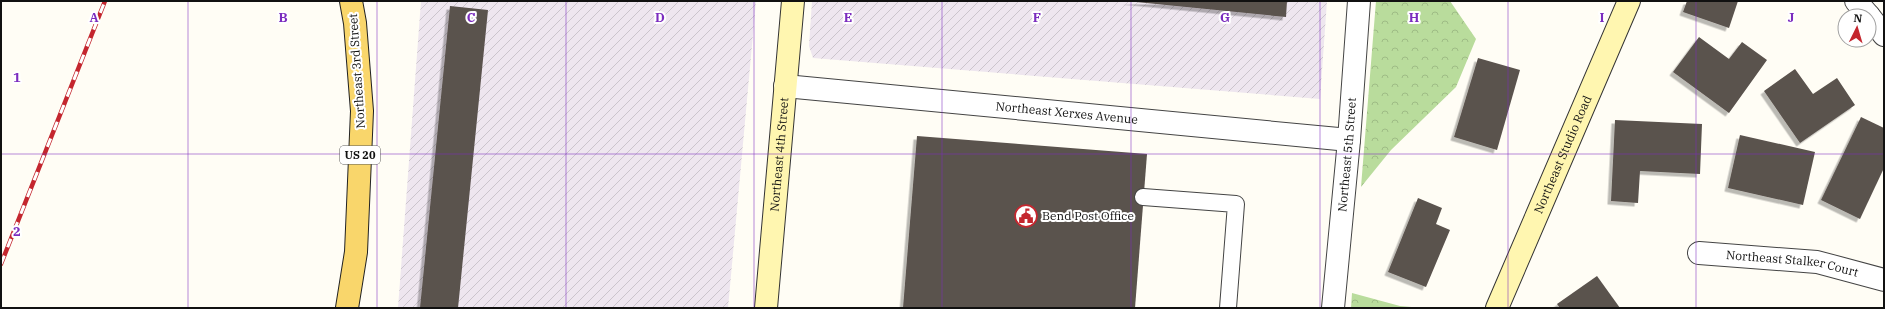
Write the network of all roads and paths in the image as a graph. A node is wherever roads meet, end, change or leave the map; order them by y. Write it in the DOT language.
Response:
graph roads {
  1 [pos="351,1"];
  2 [pos="793,1"];
  3 [pos="1359,1"];
  4 [pos="1629,1"];
  5 [pos="1877,26"];
  6 [pos="1884,35"];
  7 [pos="786,86"];
  8 [pos="1349,140"];
  9 [pos="1144,197"];
  10 [pos="1699,253"];
  11 [pos="1884,280"];
  12 [pos="347,308"];
  13 [pos="766,308"];
  14 [pos="1228,308"];
  15 [pos="1333,308"];
  16 [pos="1497,308"];
  1 -- 12 [label="main road, Northeast 3rd Street / US 20"];
  2 -- 7 [label="street, Northeast 4th Street"];
  3 -- 8 [label="street, Northeast 5th Street"];
  4 -- 16 [label="street, Northeast Studio Road"];
  5 -- 6 [label="street"];
  7 -- 8 [label="street, Northeast Xerxes Avenue"];
  7 -- 13 [label="street, Northeast 4th Street"];
  8 -- 15 [label="street, Northeast 5th Street"];
  9 -- 14 [label="lane"];
  10 -- 11 [label="street, Northeast Stalker Court"];
}
